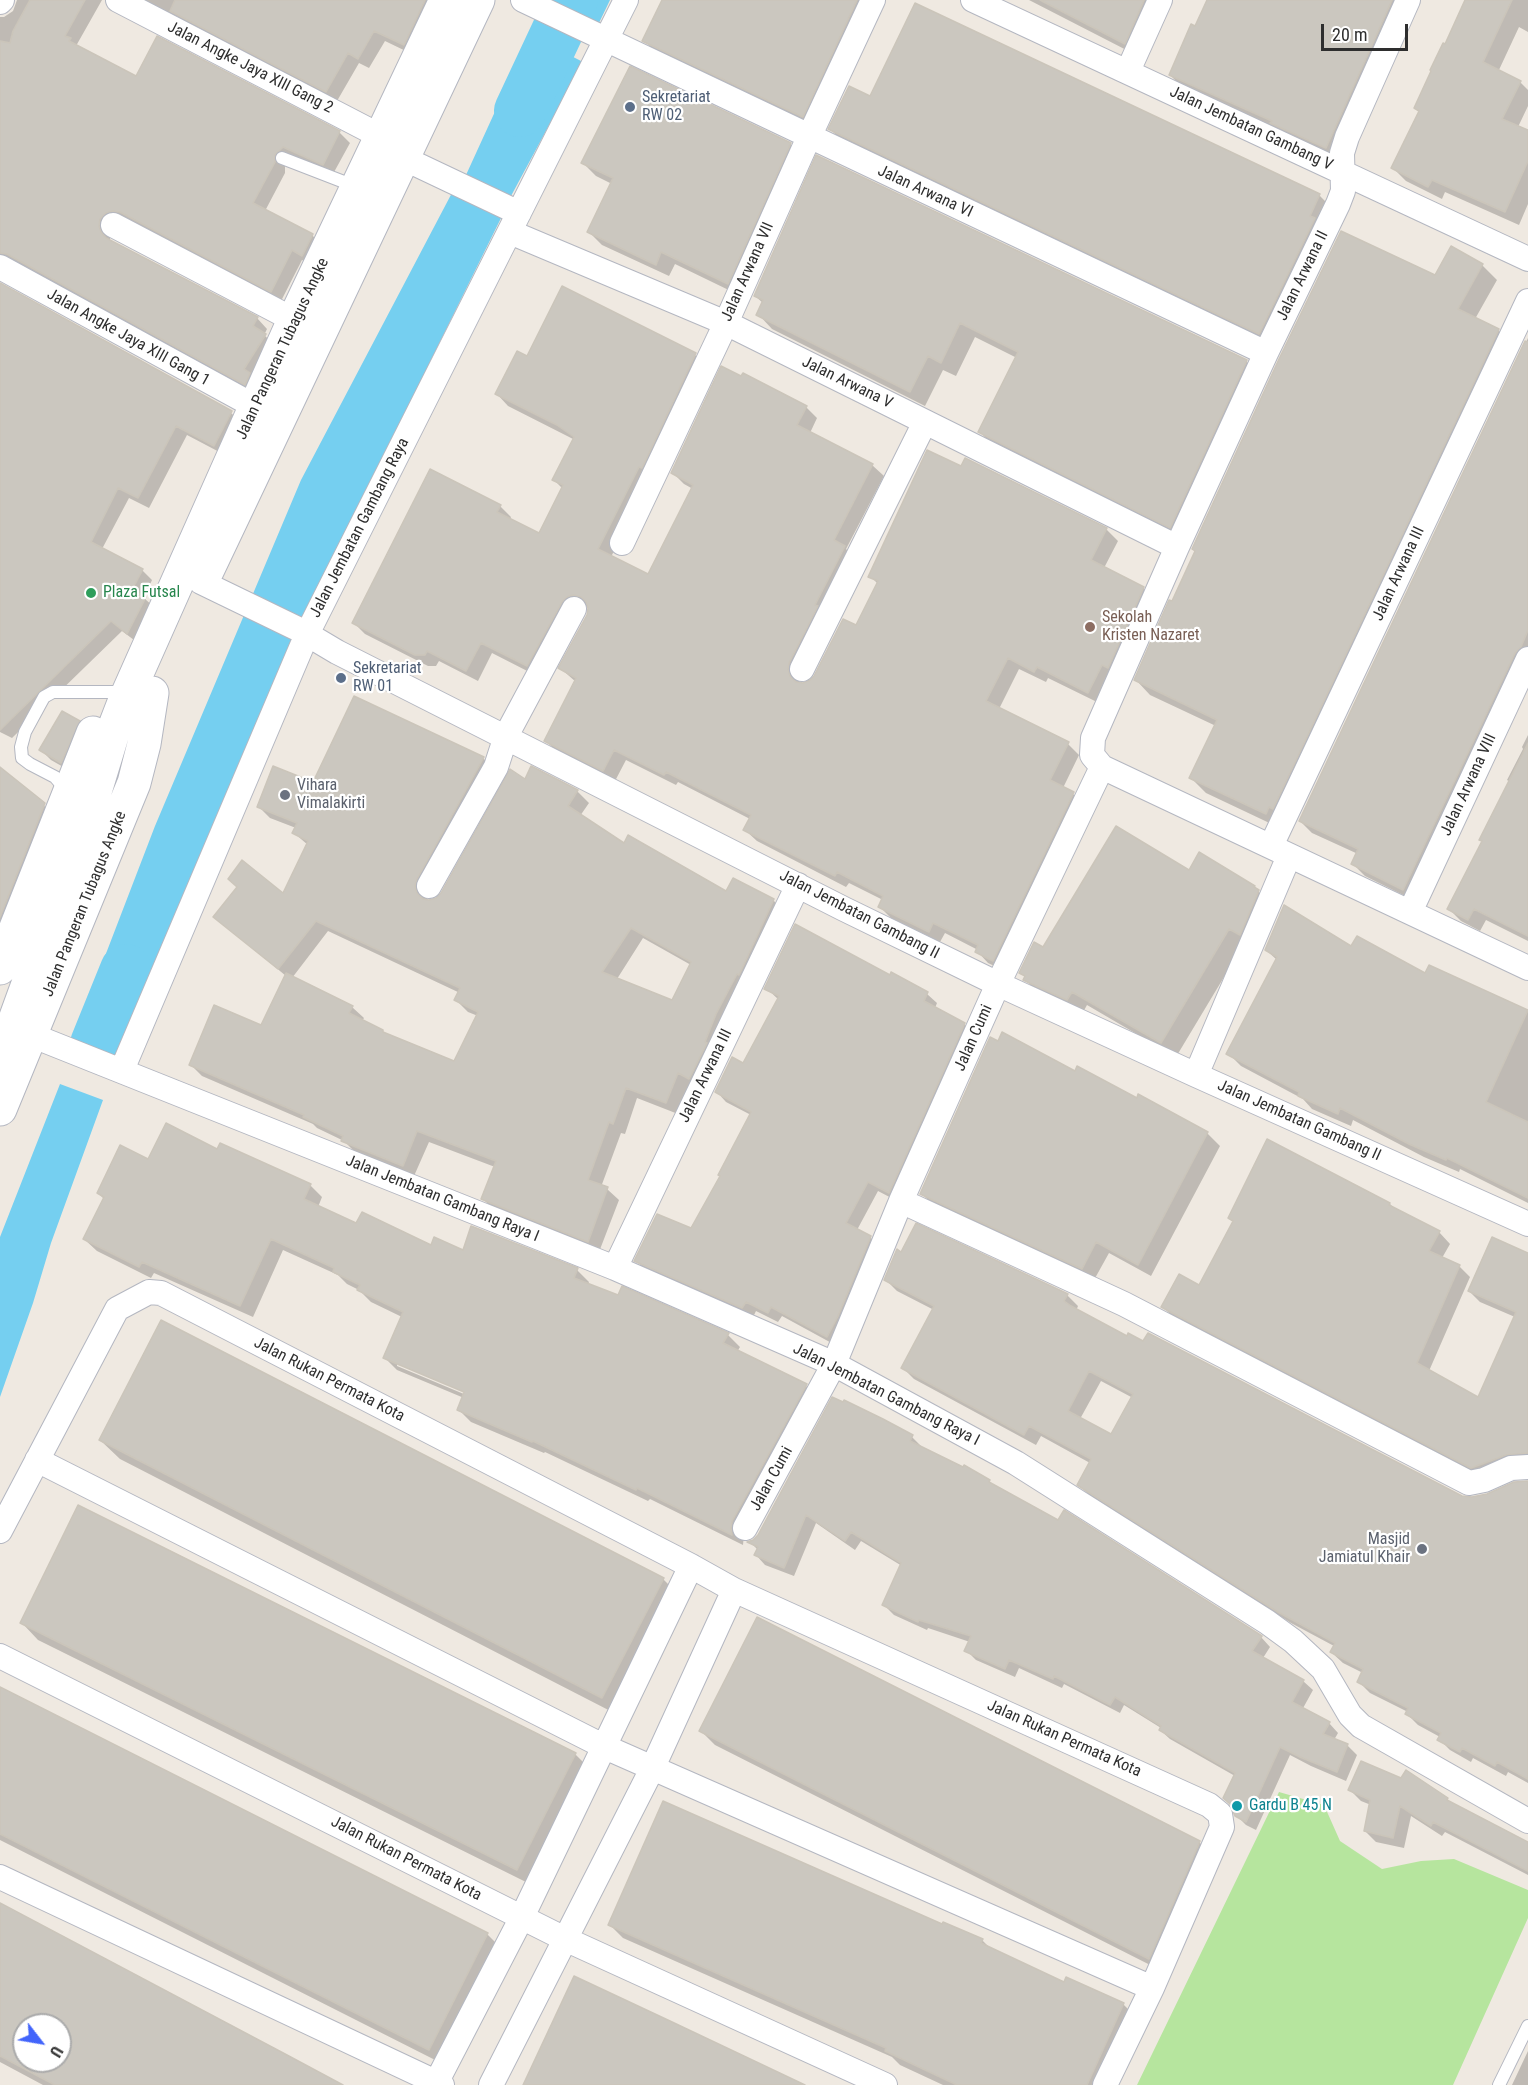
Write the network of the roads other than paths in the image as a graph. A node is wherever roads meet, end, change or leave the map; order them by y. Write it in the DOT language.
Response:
graph roads {
  1 [pos="118,0"];
  2 [pos="446,0"];
  3 [pos="478,0"];
  4 [pos="626,0"];
  5 [pos="873,0"];
  6 [pos="973,0"];
  7 [pos="1160,0"];
  8 [pos="1408,0"];
  9 [pos="531,4"];
  10 [pos="596,35"];
  11 [pos="1128,71"];
  12 [pos="809,137"];
  13 [pos="401,153"];
  14 [pos="282,158"];
  15 [pos="1344,173"];
  16 [pos="358,188"];
  17 [pos="497,203"];
  18 [pos="515,222"];
  19 [pos="113,225"];
  20 [pos="1528,260"];
  21 [pos="0,267"];
  22 [pos="1528,301"];
  23 [pos="294,320"];
  24 [pos="726,323"];
  25 [pos="1266,353"];
  26 [pos="256,407"];
  27 [pos="925,422"];
  28 [pos="622,543"];
  29 [pos="1178,547"];
  30 [pos="201,582"];
  31 [pos="574,609"];
  32 [pos="304,632"];
  33 [pos="1528,659"];
  34 [pos="802,669"];
  35 [pos="133,705"];
  36 [pos="506,736"];
  37 [pos="1102,767"];
  38 [pos="69,792"];
  39 [pos="1280,851"];
  40 [pos="798,885"];
  41 [pos="429,886"];
  42 [pos="1410,912"];
  43 [pos="0,968"];
  44 [pos="1528,968"];
  45 [pos="998,984"];
  46 [pos="45,1040"];
  47 [pos="0,1061"];
  48 [pos="120,1069"];
  49 [pos="1196,1075"];
  50 [pos="0,1109"];
  51 [pos="901,1200"];
  52 [pos="1528,1224"];
  53 [pos="615,1268"];
  54 [pos="834,1364"];
  55 [pos="37,1460"];
  56 [pos="1528,1467"];
  57 [pos="745,1528"];
  58 [pos="0,1531"];
  59 [pos="691,1566"];
  60 [pos="734,1590"];
  61 [pos="0,1656"];
  62 [pos="605,1747"];
  63 [pos="653,1767"];
  64 [pos="1528,1821"];
  65 [pos="0,1877"];
  66 [pos="522,1917"];
  67 [pos="566,1939"];
  68 [pos="1152,1988"];
  69 [pos="1528,2026"];
  70 [pos="438,2084"];
  71 [pos="491,2085"];
  72 [pos="885,2085"];
  73 [pos="1105,2085"];
  74 [pos="1498,2085"];
  1 -- 13 [label="street, Jalan Angke Jaya XIII Gang 2"];
  2 -- 13 [label="main road, Jalan Pangeran Tubagus Angke"];
  3 -- 13 [label="main road, Jalan Pangeran Tubagus Angke"];
  4 -- 10 [label="street, Jalan Jembatan Gambang Raya"];
  5 -- 12 [label="street, Jalan Arwana VII"];
  6 -- 11 [label="street, Jalan Jembatan Gambang V"];
  7 -- 11 [label="street"];
  8 -- 15 [label="street, Jalan Arwana II"];
  9 -- 10 [label="street, Jalan Arwana VI"];
  10 -- 12 [label="street, Jalan Arwana VI"];
  10 -- 18 [label="street, Jalan Jembatan Gambang Raya"];
  11 -- 15 [label="street, Jalan Jembatan Gambang V"];
  12 -- 24 [label="street, Jalan Arwana VII"];
  12 -- 25 [label="street, Jalan Arwana VI"];
  13 -- 16 [label="main road, Jalan Pangeran Tubagus Angke"];
  13 -- 17 [label="street, Jalan Angke Jaya XIII Gang 2"];
  13 -- 30 [label="main road, Jalan Pangeran Tubagus Angke"];
  14 -- 16 [label="lane"];
  15 -- 20 [label="street, Jalan Jembatan Gambang V"];
  15 -- 25 [label="street, Jalan Arwana II"];
  16 -- 23 [label="main road, Jalan Pangeran Tubagus Angke"];
  17 -- 18 [label="street, Jalan Arwana V"];
  18 -- 24 [label="street, Jalan Arwana V"];
  18 -- 32 [label="street, Jalan Jembatan Gambang Raya"];
  19 -- 23 [label="street"];
  21 -- 26 [label="street, Jalan Angke Jaya XIII Gang 1"];
  22 -- 39 [label="street, Jalan Arwana III"];
  23 -- 26 [label="main road, Jalan Pangeran Tubagus Angke"];
  24 -- 27 [label="street, Jalan Arwana V"];
  24 -- 28 [label="street, Jalan Arwana VII"];
  25 -- 29 [label="street, Jalan Arwana II"];
  26 -- 35 [label="main road, Jalan Pangeran Tubagus Angke"];
  27 -- 29 [label="street, Jalan Arwana V"];
  27 -- 34 [label="street"];
  29 -- 37 [label="street"];
  30 -- 32 [label="street, Jalan Jembatan Gambang II"];
  30 -- 35 [label="main road, Jalan Pangeran Tubagus Angke"];
  31 -- 36 [label="street"];
  32 -- 36 [label="street, Jalan Jembatan Gambang II"];
  32 -- 48 [label="street, Jalan Jembatan Gambang Raya"];
  33 -- 42 [label="street, Jalan Arwana VIII"];
  35 -- 38 [label="main road, Jalan Pangeran Tubagus Angke"];
  35 -- 38 [label="lane"];
  35 -- 46 [label="main road, Jalan Pangeran Tubagus Angke"];
  35 -- 47 [label="main road, Jalan Pangeran Tubagus Angke"];
  36 -- 40 [label="street, Jalan Jembatan Gambang II"];
  36 -- 41 [label="street"];
  37 -- 39 [label="street"];
  37 -- 45 [label="street, Jalan Cumi"];
  38 -- 43 [label="main road, Jalan Pangeran Tubagus Angke"];
  39 -- 42 [label="street"];
  39 -- 49 [label="street, Jalan Arwana III"];
  40 -- 45 [label="street, Jalan Jembatan Gambang II"];
  40 -- 53 [label="street, Jalan Arwana III"];
  42 -- 44 [label="street"];
  45 -- 49 [label="street, Jalan Jembatan Gambang II"];
  45 -- 51 [label="street, Jalan Cumi"];
  46 -- 48 [label="street, Jalan Jembatan Gambang Raya I"];
  46 -- 50 [label="main road, Jalan Pangeran Tubagus Angke"];
  48 -- 53 [label="street, Jalan Jembatan Gambang Raya I"];
  49 -- 52 [label="street, Jalan Jembatan Gambang II"];
  51 -- 54 [label="street, Jalan Cumi"];
  51 -- 56 [label="street"];
  53 -- 54 [label="street, Jalan Jembatan Gambang Raya I"];
  54 -- 57 [label="street, Jalan Cumi"];
  54 -- 64 [label="street, Jalan Jembatan Gambang Raya I"];
  55 -- 58 [label="street, Jalan Rukan Permata Kota"];
  55 -- 59 [label="street, Jalan Rukan Permata Kota"];
  55 -- 62 [label="street"];
  59 -- 60 [label="street, Jalan Rukan Permata Kota"];
  59 -- 62 [label="street"];
  60 -- 63 [label="street"];
  60 -- 68 [label="street, Jalan Rukan Permata Kota"];
  61 -- 66 [label="street, Jalan Rukan Permata Kota"];
  62 -- 63 [label="street"];
  62 -- 66 [label="street"];
  63 -- 67 [label="street"];
  63 -- 68 [label="street"];
  65 -- 70 [label="street"];
  66 -- 67 [label="street, Jalan Rukan Permata Kota"];
  66 -- 70 [label="street"];
  67 -- 71 [label="street"];
  67 -- 72 [label="street, Jalan Rukan Permata Kota"];
  68 -- 73 [label="street, Jalan Rukan Permata Kota"];
  69 -- 74 [label="lane"];
}
